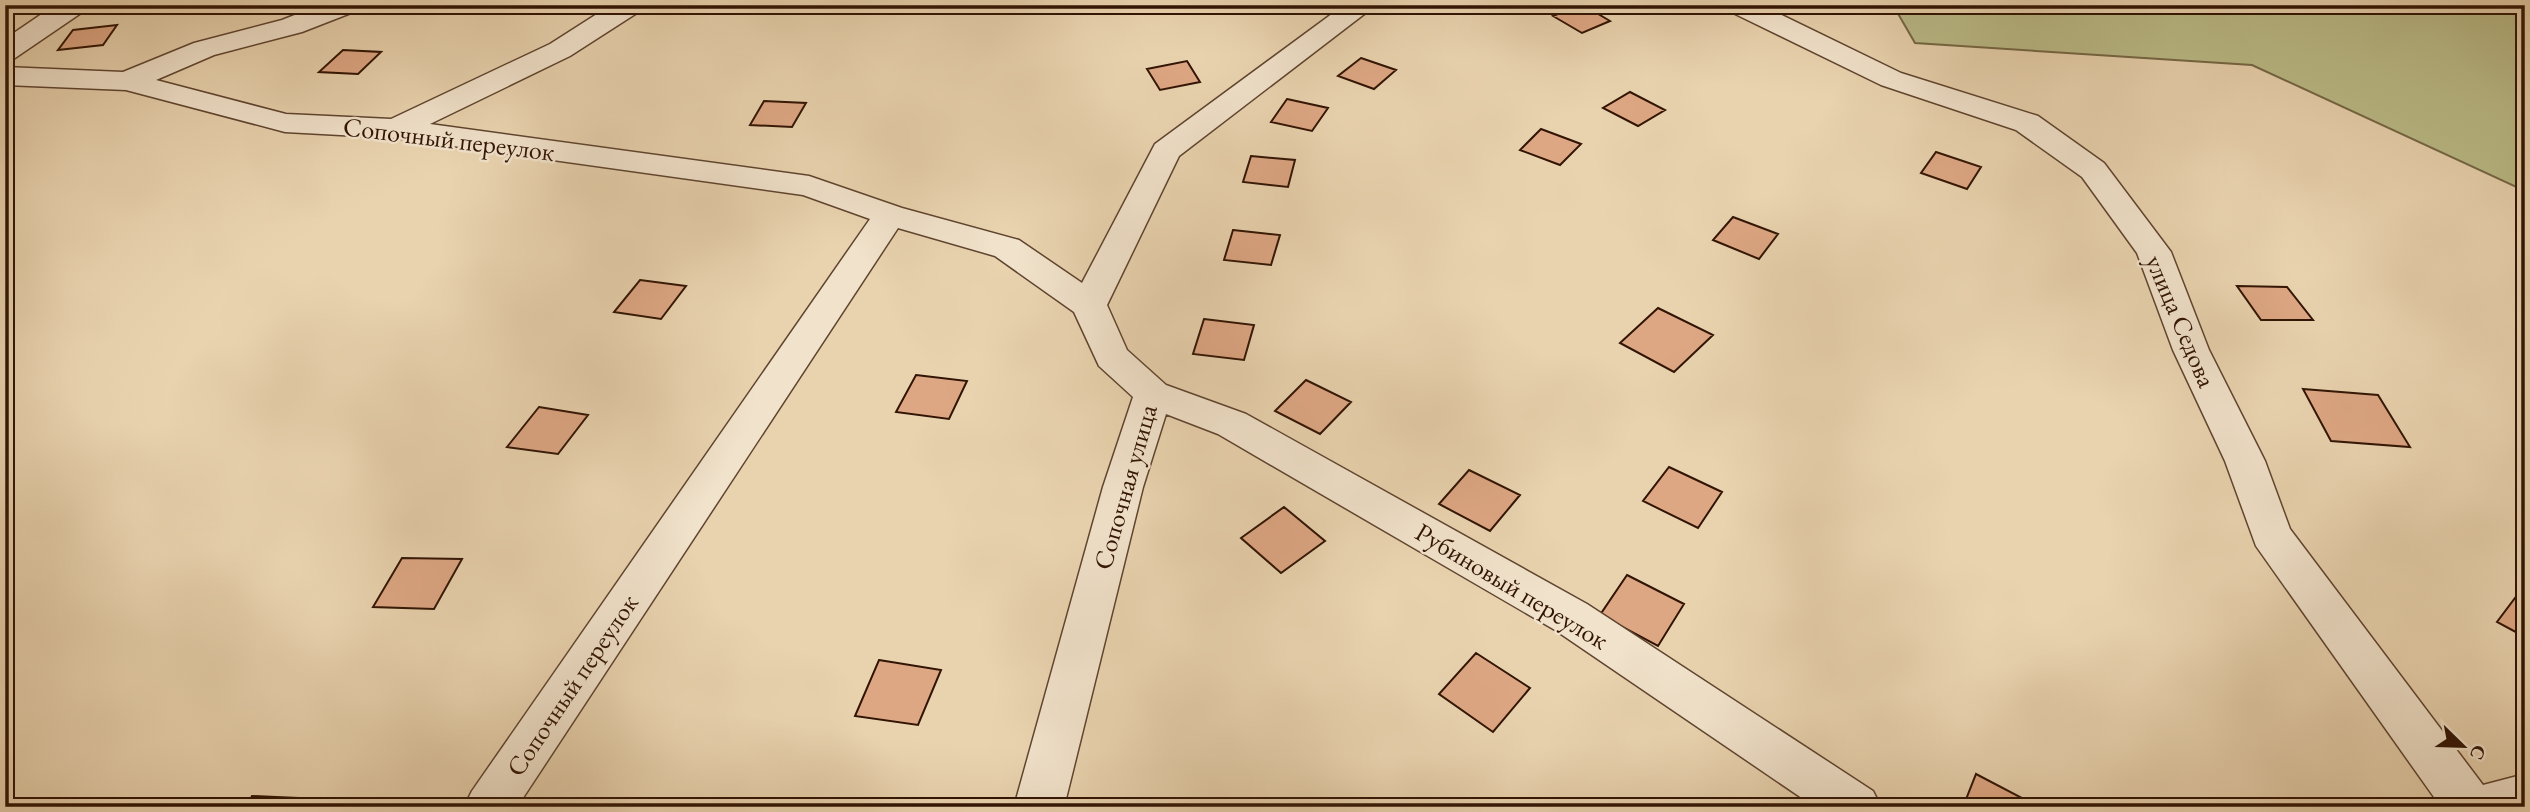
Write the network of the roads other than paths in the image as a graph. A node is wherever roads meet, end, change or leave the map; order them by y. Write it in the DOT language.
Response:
graph roads {
  1 [pos="74,5"];
  2 [pos="346,5"];
  3 [pos="630,5"];
  4 [pos="1362,5"];
  5 [pos="1739,5"];
  6 [pos="5,52"];
  7 [pos="5,76"];
  8 [pos="127,81"];
  9 [pos="396,129"];
  10 [pos="890,215"];
  11 [pos="1089,306"];
  12 [pos="1153,394"];
  13 [pos="2525,796"];
  14 [pos="489,807"];
  15 [pos="1039,807"];
  16 [pos="1856,807"];
  17 [pos="2470,807"];
  18 [pos="2483,807"];
  1 -- 6 [label="street"];
  2 -- 8 [label="street"];
  3 -- 9 [label="street"];
  4 -- 11 [label="street"];
  5 -- 17 [label="street, улица Седова"];
  7 -- 8 [label="street, Сопочный переулок"];
  8 -- 9 [label="street, Сопочный переулок"];
  9 -- 10 [label="street, Сопочный переулок"];
  10 -- 11 [label="street, Сопочный переулок"];
  10 -- 14 [label="street, Сопочный переулок"];
  11 -- 12 [label="street, Сопочная улица"];
  12 -- 15 [label="street, Сопочная улица"];
  12 -- 16 [label="street, Рубиновый переулок"];
  13 -- 18 [label="street"];
}
